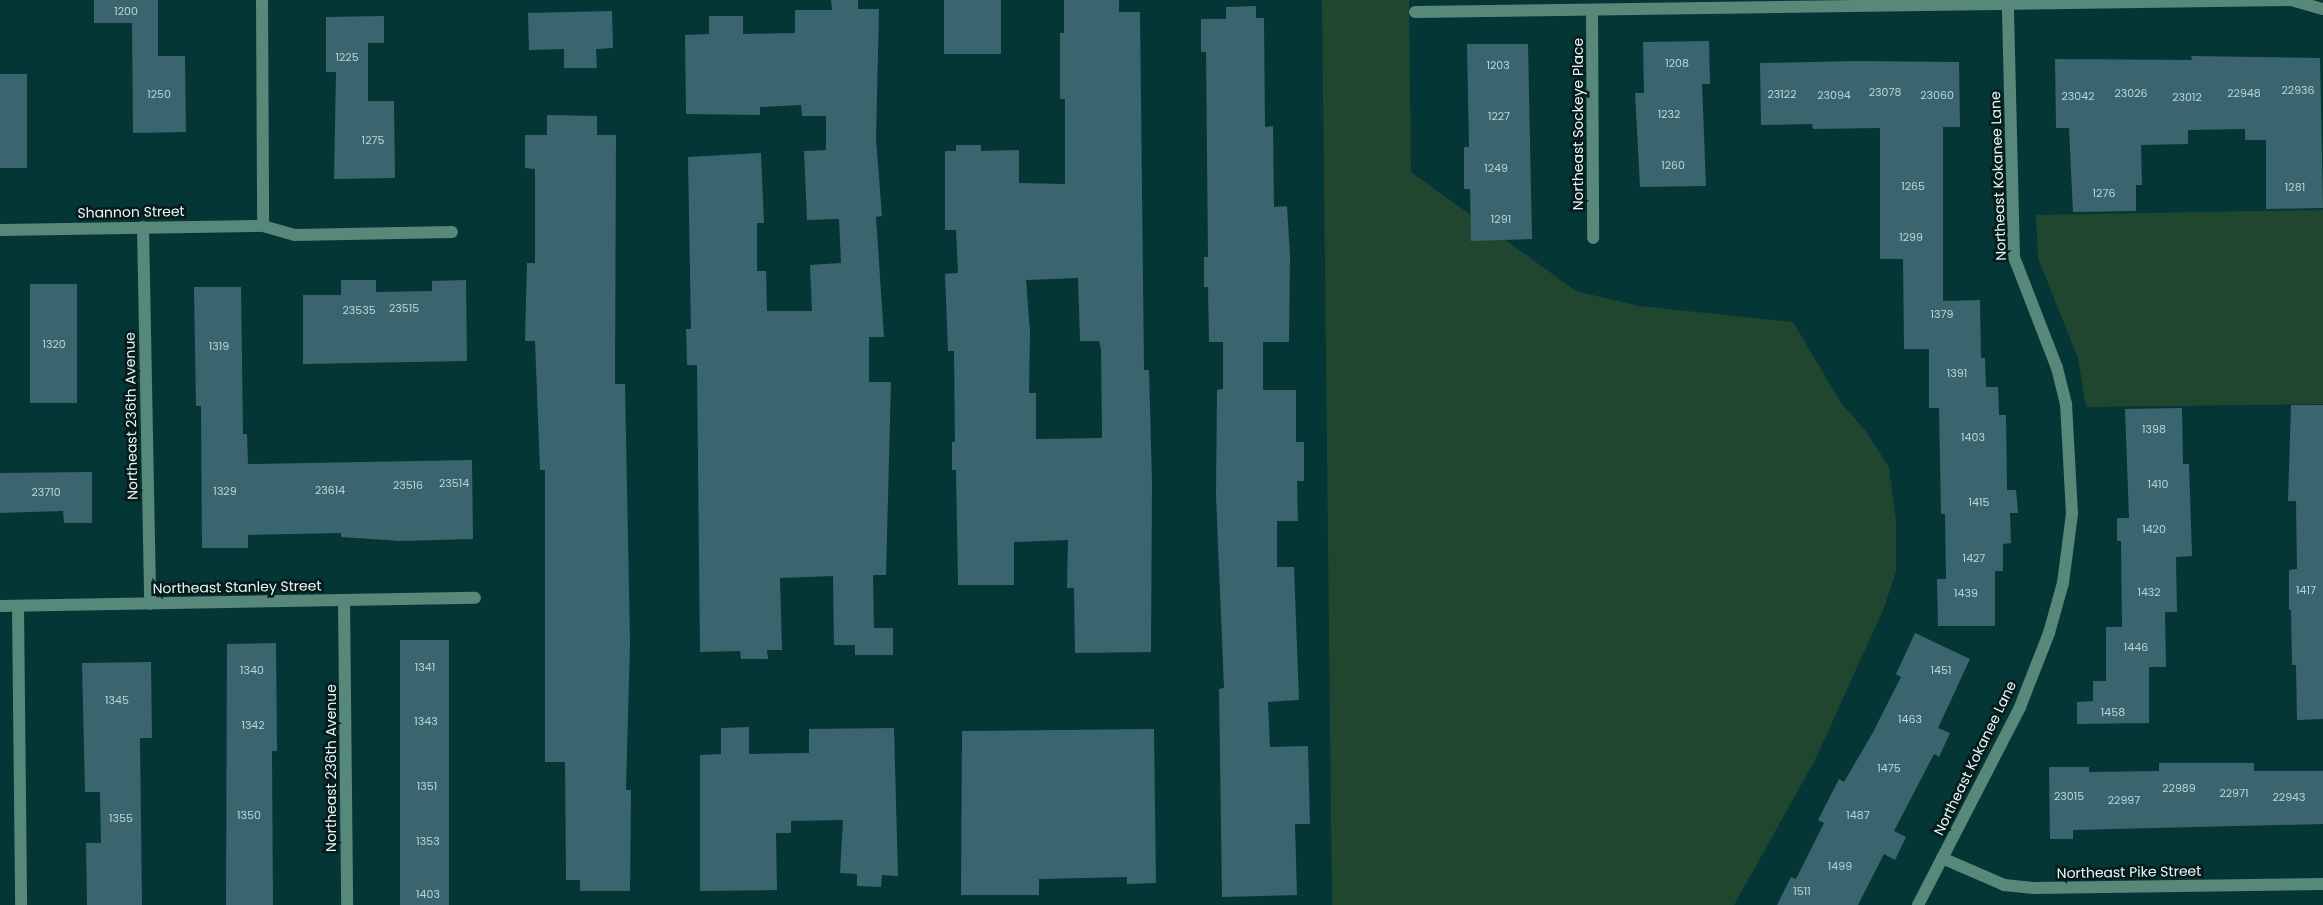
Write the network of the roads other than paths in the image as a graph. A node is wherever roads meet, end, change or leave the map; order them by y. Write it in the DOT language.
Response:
graph roads {
  1 [pos="262,0"];
  2 [pos="2008,3"];
  3 [pos="2323,8"];
  4 [pos="1592,10"];
  5 [pos="1415,12"];
  6 [pos="263,226"];
  7 [pos="143,227"];
  8 [pos="0,230"];
  9 [pos="452,232"];
  10 [pos="1593,238"];
  11 [pos="475,598"];
  12 [pos="344,600"];
  13 [pos="150,604"];
  14 [pos="0,606"];
  15 [pos="18,606"];
  16 [pos="1942,858"];
  17 [pos="2323,884"];
  18 [pos="21,905"];
  19 [pos="347,905"];
  20 [pos="1918,905"];
  1 -- 6 [label="street"];
  2 -- 3 [label="street"];
  2 -- 4 [label="street"];
  2 -- 16 [label="street, Northeast Kokanee Lane"];
  4 -- 5 [label="street"];
  4 -- 10 [label="street, Northeast Sockeye Place"];
  6 -- 7 [label="street, Shannon Street"];
  6 -- 9 [label="street, Shannon Street"];
  7 -- 8 [label="street, Shannon Street"];
  7 -- 13 [label="street, Northeast 236th Avenue"];
  11 -- 12 [label="street, Northeast Stanley Street"];
  12 -- 13 [label="street, Northeast Stanley Street"];
  12 -- 19 [label="street, Northeast 236th Avenue"];
  13 -- 15 [label="street, Northeast Stanley Street"];
  14 -- 15 [label="street, Northeast Stanley Street"];
  15 -- 18 [label="street"];
  16 -- 17 [label="street, Northeast Pike Street"];
  16 -- 20 [label="street, Northeast Kokanee Lane"];
}
